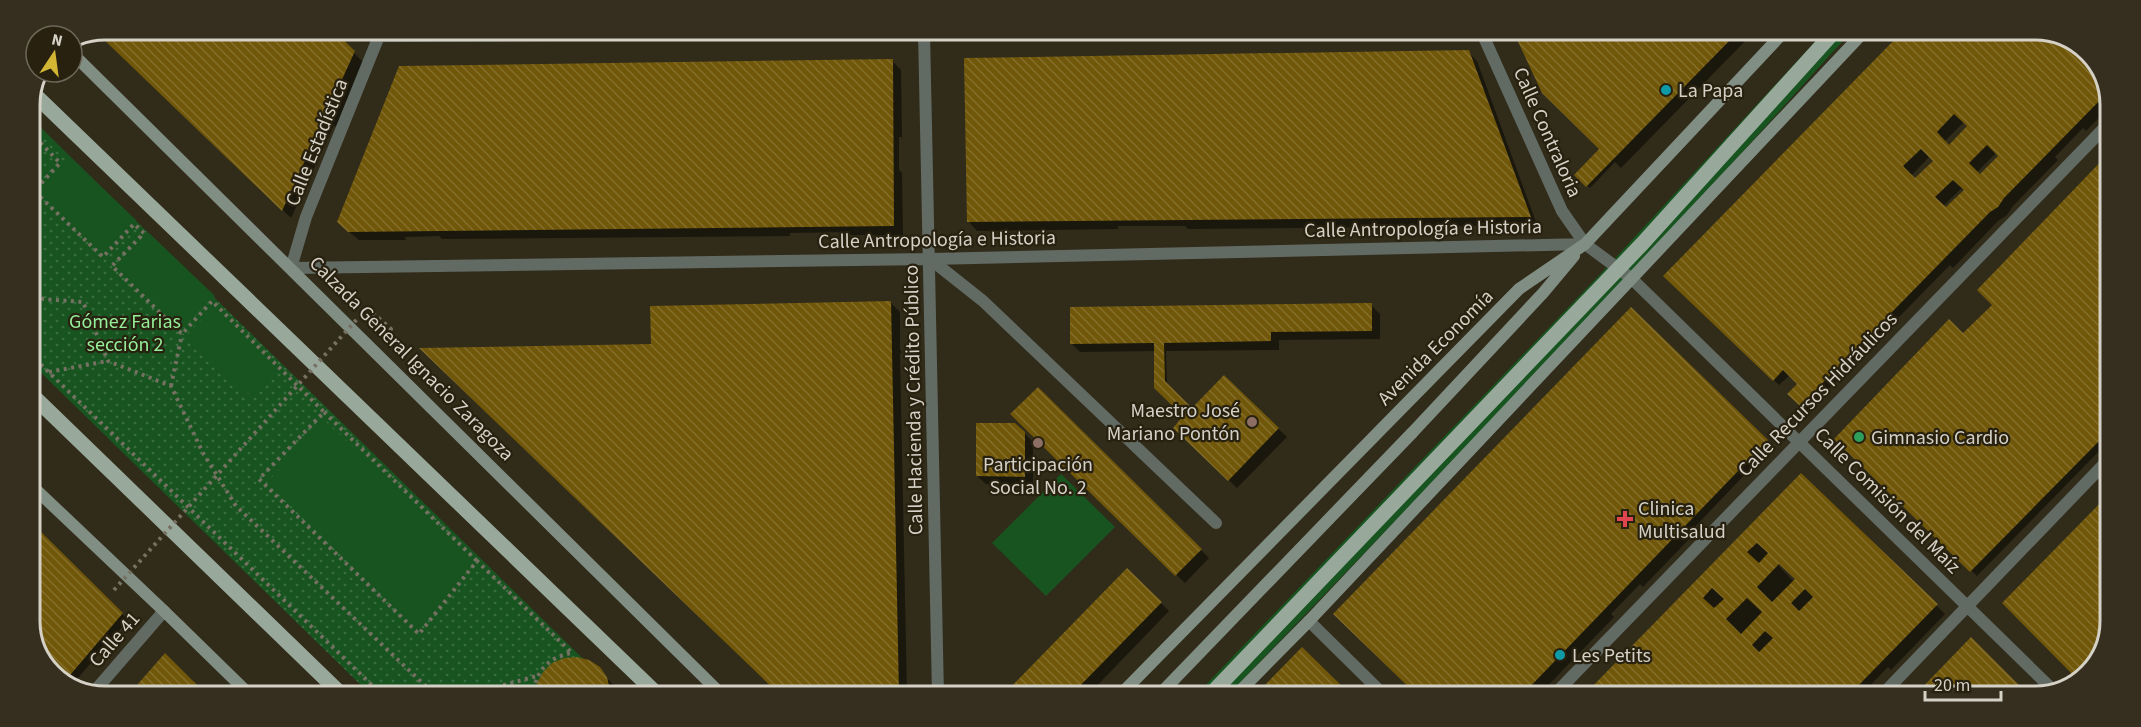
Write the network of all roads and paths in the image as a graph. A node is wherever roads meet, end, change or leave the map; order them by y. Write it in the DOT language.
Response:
graph roads {
  1 [pos="374,40"];
  2 [pos="924,40"];
  3 [pos="1485,40"];
  4 [pos="1776,40"];
  5 [pos="1827,40"];
  6 [pos="1856,40"];
  7 [pos="84,65"];
  8 [pos="41,100"];
  9 [pos="2100,132"];
  10 [pos="40,142"];
  11 [pos="40,183"];
  12 [pos="40,198"];
  13 [pos="1585,244"];
  14 [pos="930,259"];
  15 [pos="291,268"];
  16 [pos="1631,278"];
  17 [pos="40,297"];
  18 [pos="391,329"];
  19 [pos="182,334"];
  20 [pos="108,361"];
  21 [pos="40,364"];
  22 [pos="49,372"];
  23 [pos="171,386"];
  24 [pos="41,403"];
  25 [pos="324,412"];
  26 [pos="1799,440"];
  27 [pos="2100,468"];
  28 [pos="41,494"];
  29 [pos="1216,523"];
  30 [pos="477,561"];
  31 [pos="114,590"];
  32 [pos="1967,606"];
  33 [pos="164,610"];
  34 [pos="1309,621"];
  35 [pos="537,676"];
  36 [pos="2048,685"];
  37 [pos="99,686"];
  38 [pos="241,686"];
  39 [pos="333,686"];
  40 [pos="373,686"];
  41 [pos="426,686"];
  42 [pos="500,686"];
  43 [pos="535,686"];
  44 [pos="649,686"];
  45 [pos="713,686"];
  46 [pos="938,686"];
  47 [pos="1129,686"];
  48 [pos="1168,686"];
  49 [pos="1218,686"];
  50 [pos="1245,686"];
  51 [pos="1375,686"];
  52 [pos="1563,686"];
  53 [pos="1891,686"];
  1 -- 15 [label="street, Calle Estadística"];
  2 -- 14 [label="street, Calle Hacienda y Crédito Público"];
  3 -- 13 [label="street, Calle Contraloria"];
  4 -- 13 [label="main road, Avenida Economía"];
  5 -- 49 [label="main road, bridge"];
  6 -- 16 [label="main road"];
  7 -- 15 [label="main road, Calzada General Ignacio Zaragoza"];
  8 -- 44 [label="main road"];
  9 -- 26 [label="street, Calle Recursos Hidráulicos"];
  10 -- 11 [label="path"];
  12 -- 19 [label="path"];
  13 -- 14 [label="street, Calle Antropología e Historia"];
  13 -- 16 [label="street, Calle Comisión del Maíz"];
  13 -- 47 [label="main road, Avenida Economía"];
  13 -- 48 [label="main road, bridge"];
  14 -- 15 [label="street, Calle Antropología e Historia"];
  14 -- 29 [label="street"];
  14 -- 46 [label="street, Calle Hacienda y Crédito Público"];
  15 -- 45 [label="main road, Calzada General Ignacio Zaragoza"];
  16 -- 26 [label="street, Calle Comisión del Maíz"];
  16 -- 34 [label="main road"];
  17 -- 20 [label="path"];
  18 -- 31 [label="path, bridge"];
  19 -- 23 [label="path"];
  19 -- 25 [label="path"];
  20 -- 22 [label="path"];
  20 -- 23 [label="path"];
  21 -- 22 [label="path"];
  22 -- 40 [label="path"];
  23 -- 41 [label="path"];
  24 -- 39 [label="main road"];
  25 -- 30 [label="path"];
  25 -- 30 [label="path"];
  26 -- 32 [label="street, Calle Comisión del Maíz"];
  26 -- 52 [label="street, Calle Recursos Hidráulicos"];
  27 -- 32 [label="street"];
  28 -- 33 [label="main road"];
  30 -- 35 [label="path"];
  32 -- 36 [label="street, Calle Comisión del Maíz"];
  32 -- 53 [label="street"];
  33 -- 37 [label="street, Calle 41"];
  33 -- 38 [label="main road"];
  34 -- 50 [label="main road"];
  34 -- 51 [label="street"];
  35 -- 42 [label="path"];
  35 -- 43 [label="path"];
}
